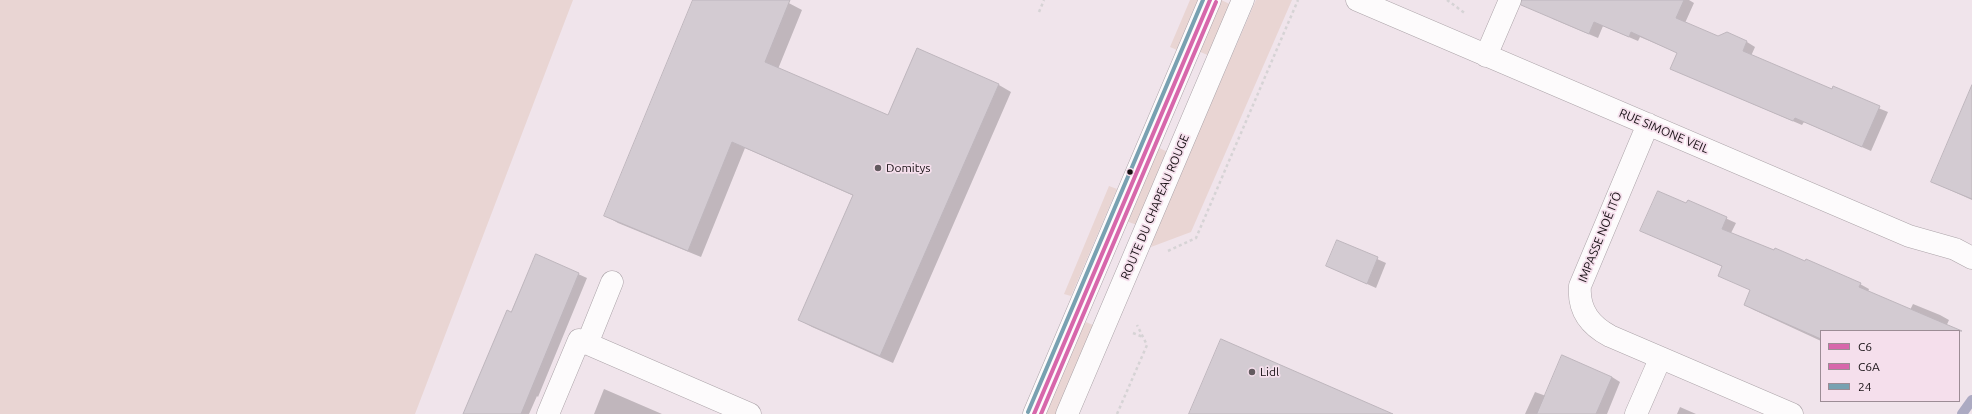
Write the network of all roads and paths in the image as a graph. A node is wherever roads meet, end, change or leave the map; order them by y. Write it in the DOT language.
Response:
graph roads {
  1 [pos="1044,0"];
  2 [pos="1210,0"];
  3 [pos="1243,0"];
  4 [pos="1298,0"];
  5 [pos="1356,0"];
  6 [pos="1510,0"];
  7 [pos="1039,12"];
  8 [pos="1486,56"];
  9 [pos="1648,124"];
  10 [pos="1161,254"];
  11 [pos="1972,258"];
  12 [pos="612,282"];
  13 [pos="1137,324"];
  14 [pos="583,342"];
  15 [pos="1660,358"];
  16 [pos="713,407"];
  17 [pos="548,414"];
  18 [pos="750,414"];
  19 [pos="1034,414"];
  20 [pos="1067,414"];
  21 [pos="1117,414"];
  22 [pos="1636,414"];
  23 [pos="1792,414"];
  1 -- 7 [label="path"];
  2 -- 19 [label="street"];
  3 -- 20 [label="street, ROUTE DU CHAPEAU ROUGE"];
  4 -- 10 [label="path"];
  5 -- 8 [label="street, RUE SIMONE VEIL"];
  6 -- 8 [label="street"];
  8 -- 9 [label="street, RUE SIMONE VEIL"];
  9 -- 11 [label="street, RUE SIMONE VEIL"];
  9 -- 15 [label="street, IMPASSE NOÉ ITŌ"];
  12 -- 14 [label="street"];
  13 -- 21 [label="path"];
  14 -- 16 [label="street"];
  14 -- 17 [label="street"];
  15 -- 22 [label="street"];
  15 -- 23 [label="street, IMPASSE NOÉ ITŌ"];
  16 -- 18 [label="street"];
}
